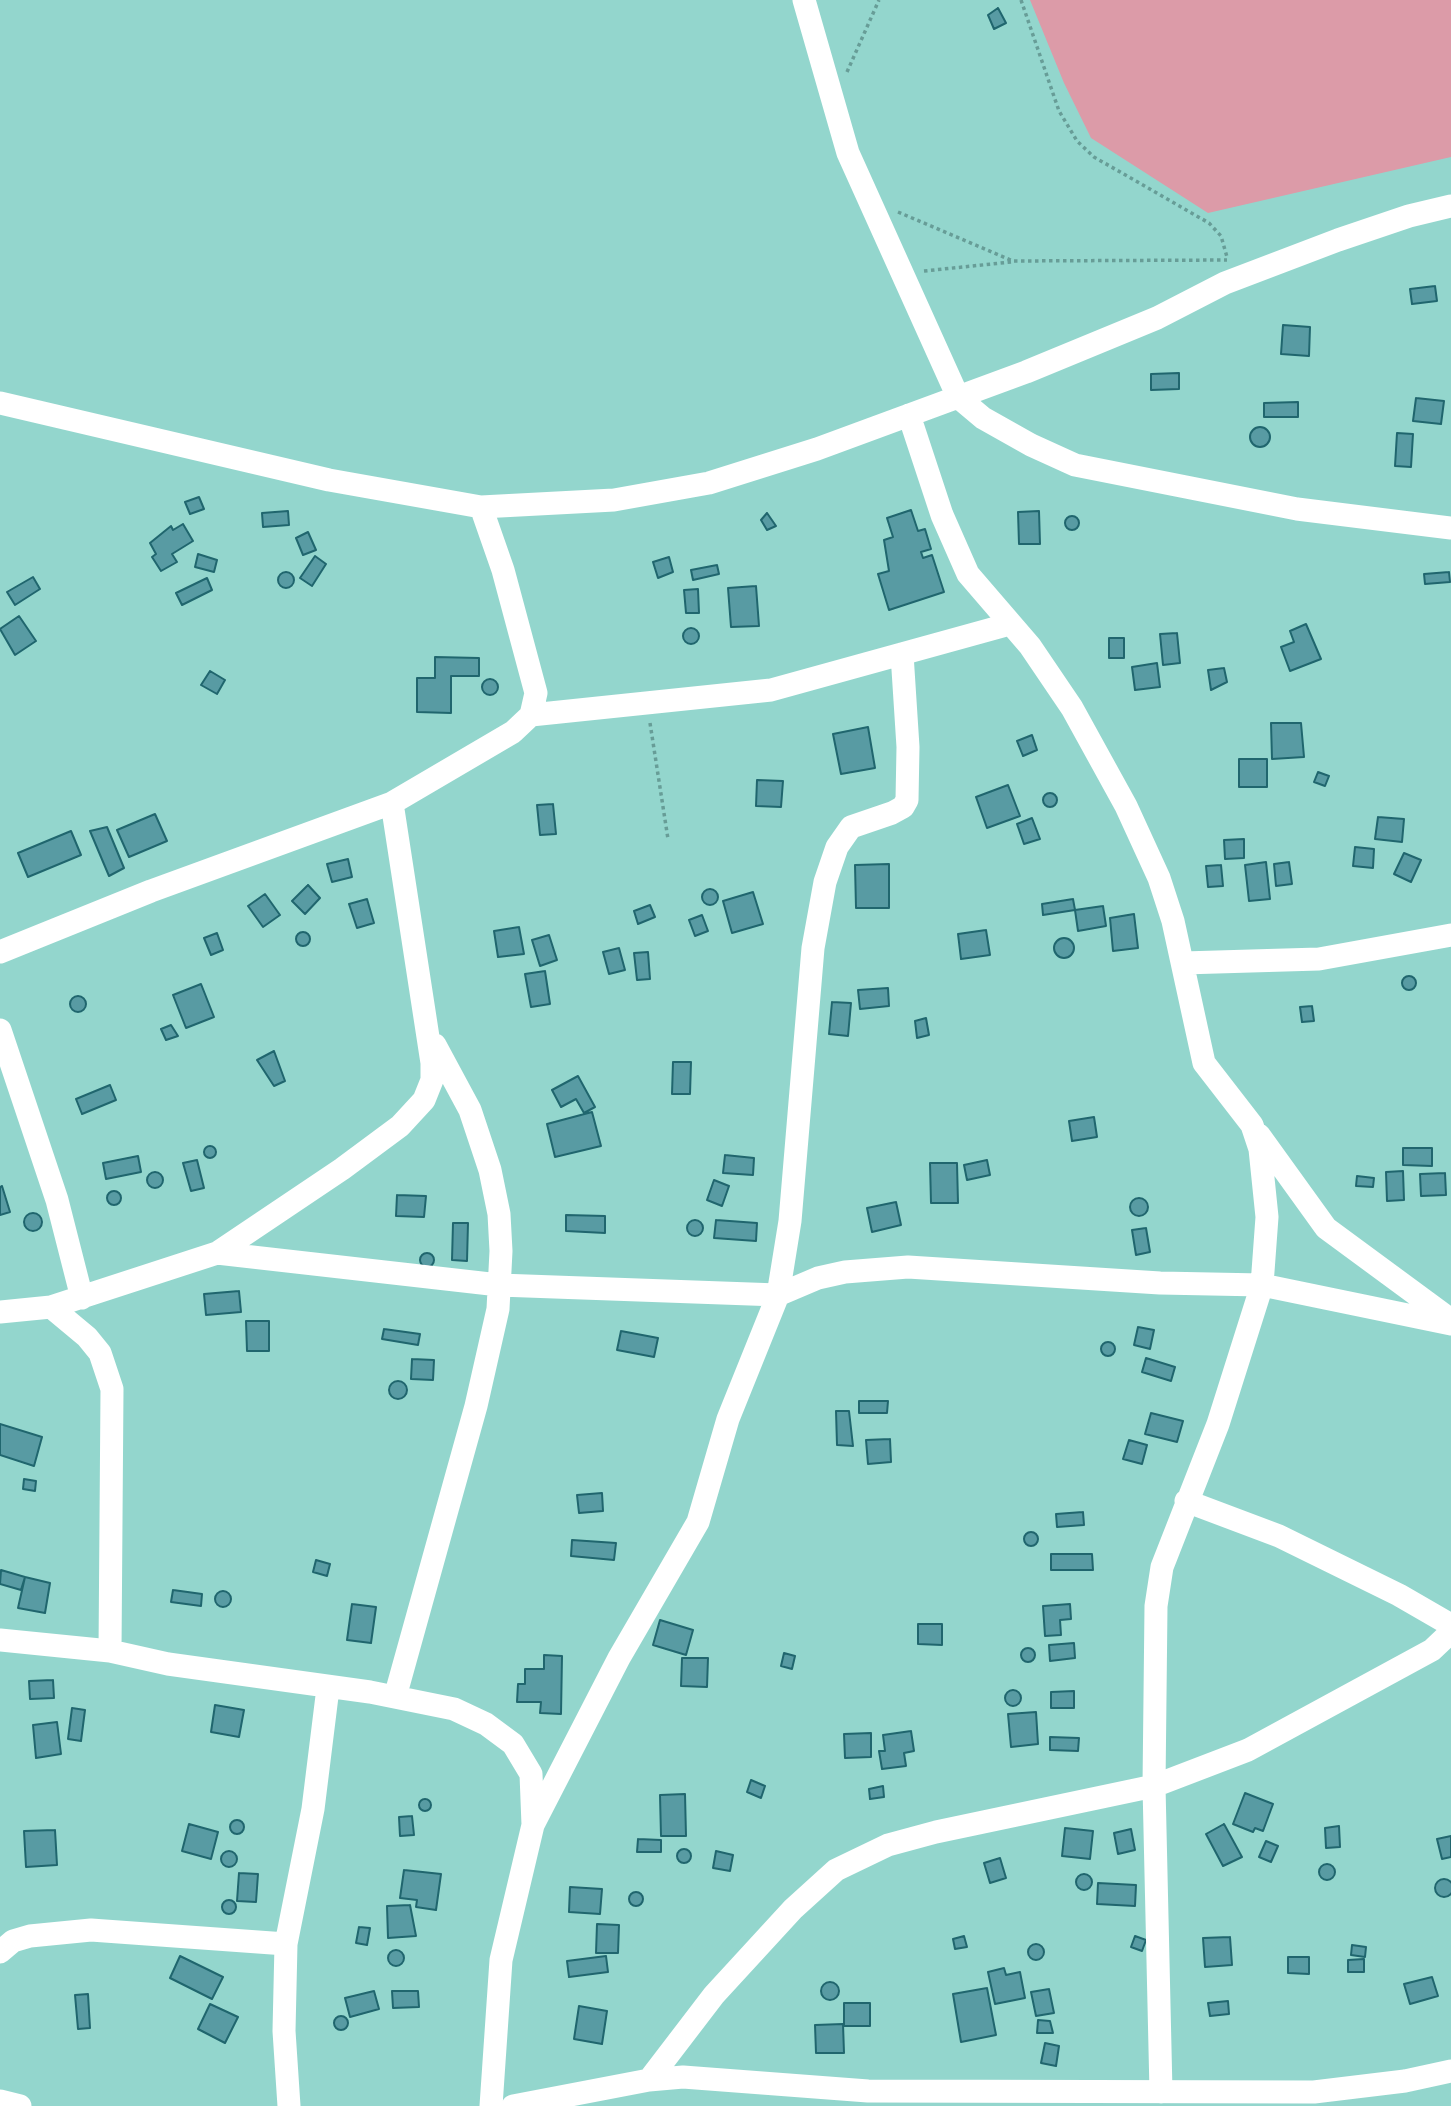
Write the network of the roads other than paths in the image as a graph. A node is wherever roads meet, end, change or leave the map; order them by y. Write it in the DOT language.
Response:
graph roads {
  1 [pos="804,0"];
  2 [pos="1451,206"];
  3 [pos="958,397"];
  4 [pos="0,403"];
  5 [pos="909,415"];
  6 [pos="481,507"];
  7 [pos="1451,528"];
  8 [pos="1010,624"];
  9 [pos="902,654"];
  10 [pos="531,715"];
  11 [pos="392,803"];
  12 [pos="1451,935"];
  13 [pos="0,952"];
  14 [pos="1183,963"];
  15 [pos="0,1030"];
  16 [pos="428,1032"];
  17 [pos="1252,1125"];
  18 [pos="217,1253"];
  19 [pos="499,1285"];
  20 [pos="1262,1285"];
  21 [pos="778,1295"];
  22 [pos="82,1298"];
  23 [pos="51,1307"];
  24 [pos="0,1312"];
  25 [pos="1451,1322"];
  26 [pos="1186,1502"];
  27 [pos="1451,1625"];
  28 [pos="1451,1632"];
  29 [pos="0,1640"];
  30 [pos="1441,1648"];
  31 [pos="110,1651"];
  32 [pos="328,1688"];
  33 [pos="395,1697"];
  34 [pos="1154,1786"];
  35 [pos="533,1825"];
  36 [pos="286,1944"];
  37 [pos="0,1952"];
  38 [pos="1451,2071"];
  39 [pos="649,2080"];
  40 [pos="1161,2092"];
  41 [pos="954,2099"];
  42 [pos="0,2101"];
  43 [pos="20,2106"];
  44 [pos="289,2106"];
  45 [pos="491,2106"];
  46 [pos="513,2106"];
  1 -- 3 [label="street"];
  2 -- 3 [label="street"];
  3 -- 5 [label="street"];
  3 -- 7 [label="street"];
  4 -- 6 [label="street"];
  5 -- 6 [label="street"];
  5 -- 8 [label="street"];
  6 -- 10 [label="street"];
  8 -- 9 [label="street"];
  8 -- 14 [label="street"];
  9 -- 10 [label="street"];
  9 -- 21 [label="street"];
  10 -- 11 [label="street"];
  11 -- 13 [label="street"];
  11 -- 16 [label="street"];
  12 -- 14 [label="street"];
  14 -- 17 [label="street"];
  15 -- 22 [label="street"];
  16 -- 18 [label="street"];
  16 -- 19 [label="street"];
  17 -- 20 [label="street"];
  17 -- 25 [label="street"];
  18 -- 19 [label="street"];
  18 -- 22 [label="street"];
  19 -- 21 [label="street"];
  19 -- 33 [label="street"];
  20 -- 21 [label="street"];
  20 -- 25 [label="street"];
  20 -- 26 [label="street"];
  21 -- 35 [label="street"];
  22 -- 23 [label="street"];
  23 -- 24 [label="street"];
  23 -- 31 [label="street"];
  26 -- 27 [label="street"];
  26 -- 34 [label="street"];
  28 -- 30 [label="street"];
  29 -- 31 [label="street"];
  30 -- 34 [label="street"];
  31 -- 32 [label="street"];
  32 -- 33 [label="street"];
  32 -- 36 [label="street"];
  33 -- 35 [label="street"];
  34 -- 39 [label="street"];
  34 -- 40 [label="street"];
  35 -- 45 [label="street"];
  36 -- 37 [label="street"];
  36 -- 44 [label="street"];
  38 -- 40 [label="street"];
  39 -- 41 [label="street"];
  39 -- 46 [label="street"];
  40 -- 41 [label="street"];
  42 -- 43 [label="street"];
}
